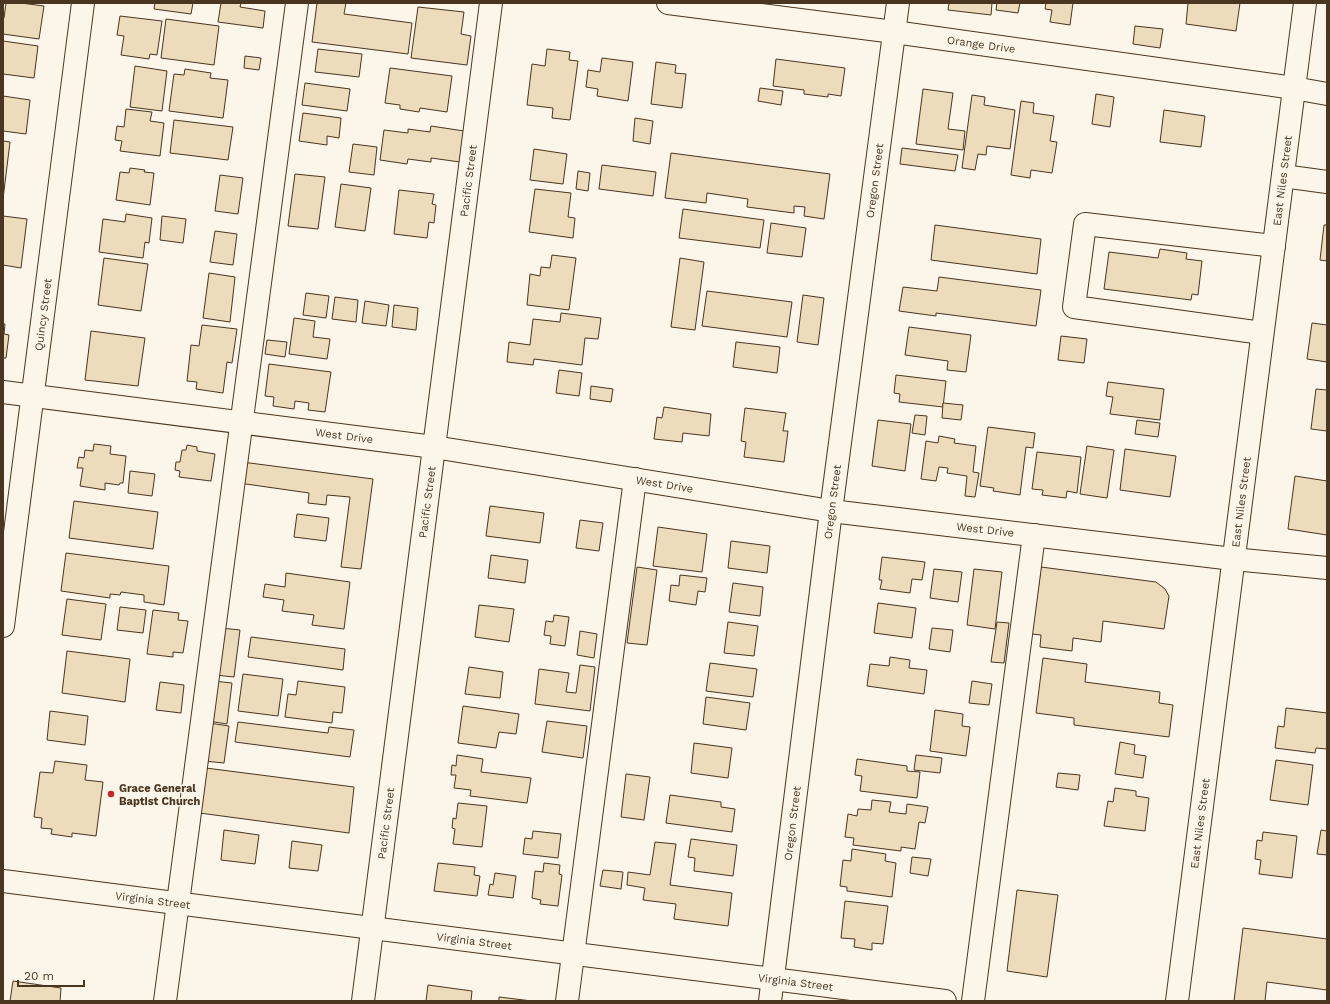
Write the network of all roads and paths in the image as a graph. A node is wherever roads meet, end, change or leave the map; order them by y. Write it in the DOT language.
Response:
graph roads {
  1 [pos="83,3"];
  2 [pos="297,3"];
  3 [pos="491,3"];
  4 [pos="668,3"];
  5 [pos="898,3"];
  6 [pos="1305,3"];
  7 [pos="894,32"];
  8 [pos="1294,88"];
  9 [pos="1327,94"];
  10 [pos="1282,176"];
  11 [pos="1327,182"];
  12 [pos="1274,246"];
  13 [pos="1262,333"];
  14 [pos="3,392"];
  15 [pos="33,396"];
  16 [pos="241,422"];
  17 [pos="434,447"];
  18 [pos="636,479"];
  19 [pos="831,511"];
  20 [pos="1034,535"];
  21 [pos="1233,559"];
  22 [pos="1327,568"];
  23 [pos="3,626"];
  24 [pos="3,881"];
  25 [pos="178,904"];
  26 [pos="372,928"];
  27 [pos="573,954"];
  28 [pos="773,979"];
  29 [pos="165,1001"];
  30 [pos="363,1001"];
  31 [pos="567,1001"];
  32 [pos="770,1001"];
  33 [pos="945,1001"];
  34 [pos="973,1001"];
  35 [pos="1177,1001"];
  1 -- 15 [label="street, Quincy Street"];
  2 -- 16 [label="street"];
  3 -- 17 [label="street, Pacific Street"];
  4 -- 7 [label="street, Orange Drive"];
  5 -- 7 [label="street, Oregon Street"];
  6 -- 8 [label="street, East Niles Street"];
  7 -- 8 [label="street, Orange Drive"];
  7 -- 19 [label="street, Oregon Street"];
  8 -- 9 [label="street, Orange Drive"];
  8 -- 10 [label="street, East Niles Street"];
  10 -- 11 [label="street"];
  10 -- 12 [label="street, East Niles Street"];
  12 -- 13 [label="street, East Niles Street"];
  12 -- 13 [label="street"];
  13 -- 21 [label="street, East Niles Street"];
  14 -- 15 [label="street, West Drive"];
  15 -- 16 [label="street, West Drive"];
  15 -- 23 [label="street, Quincy Street"];
  16 -- 17 [label="street, West Drive"];
  16 -- 25 [label="street"];
  17 -- 18 [label="street, West Drive"];
  17 -- 26 [label="street, Pacific Street"];
  18 -- 19 [label="street, West Drive"];
  18 -- 27 [label="street"];
  19 -- 20 [label="street, West Drive"];
  19 -- 28 [label="street, Oregon Street"];
  20 -- 21 [label="street, West Drive"];
  20 -- 34 [label="street"];
  21 -- 22 [label="street, West Drive"];
  21 -- 35 [label="street, East Niles Street"];
  24 -- 25 [label="street, Virginia Street"];
  25 -- 26 [label="street, Virginia Street"];
  25 -- 29 [label="street"];
  26 -- 27 [label="street, Virginia Street"];
  26 -- 30 [label="street, Pacific Street"];
  27 -- 28 [label="street, Virginia Street"];
  27 -- 31 [label="street"];
  28 -- 32 [label="street, Oregon Street"];
  28 -- 33 [label="street, Virginia Street"];
}
